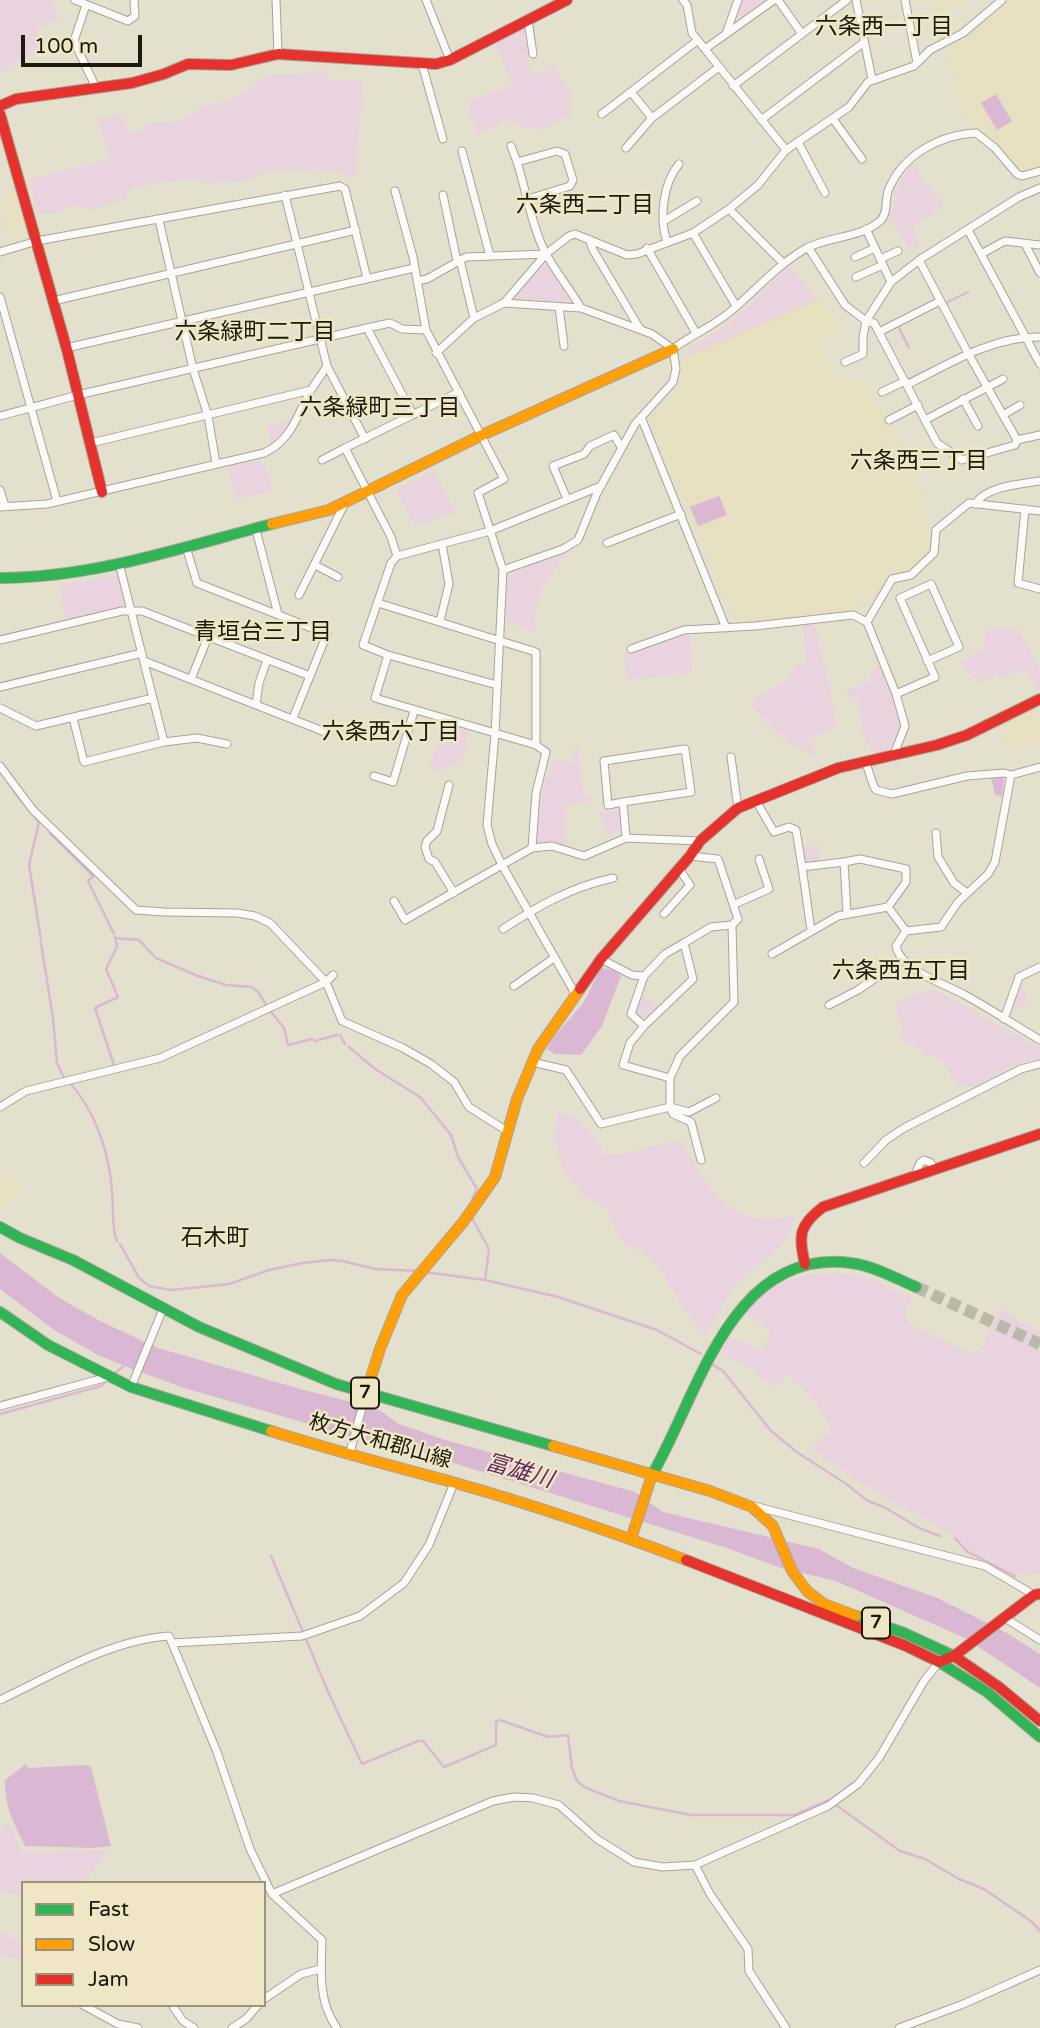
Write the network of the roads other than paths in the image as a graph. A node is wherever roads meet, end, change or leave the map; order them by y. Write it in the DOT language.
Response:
graph roads {
  1 [pos="75,0"];
  2 [pos="134,0"];
  3 [pos="276,0"];
  4 [pos="426,0"];
  5 [pos="567,0"];
  6 [pos="683,0"];
  7 [pos="738,0"];
  8 [pos="776,0"];
  9 [pos="847,0"];
  10 [pos="856,0"];
  11 [pos="905,0"];
  12 [pos="1002,0"];
  13 [pos="86,5"];
  14 [pos="528,20"];
  15 [pos="726,34"];
  16 [pos="802,34"];
  17 [pos="698,40"];
  18 [pos="863,43"];
  19 [pos="705,49"];
  20 [pos="278,54"];
  21 [pos="533,54"];
  22 [pos="450,60"];
  23 [pos="917,63"];
  24 [pos="422,64"];
  25 [pos="719,66"];
  26 [pos="872,79"];
  27 [pos="733,86"];
  28 [pos="96,88"];
  29 [pos="631,92"];
  30 [pos="0,106"];
  31 [pos="0,114"];
  32 [pos="602,114"];
  33 [pos="652,118"];
  34 [pos="833,119"];
  35 [pos="761,120"];
  36 [pos="443,139"];
  37 [pos="798,142"];
  38 [pos="511,146"];
  39 [pos="626,148"];
  40 [pos="786,150"];
  41 [pos="461,151"];
  42 [pos="862,159"];
  43 [pos="517,162"];
  44 [pos="679,164"];
  45 [pos="1040,171"];
  46 [pos="1040,188"];
  47 [pos="395,191"];
  48 [pos="825,193"];
  49 [pos="285,195"];
  50 [pos="443,195"];
  51 [pos="528,199"];
  52 [pos="697,201"];
  53 [pos="729,209"];
  54 [pos="159,219"];
  55 [pos="664,221"];
  56 [pos="866,229"];
  57 [pos="356,230"];
  58 [pos="968,230"];
  59 [pos="693,233"];
  60 [pos="589,239"];
  61 [pos="37,241"];
  62 [pos="667,242"];
  63 [pos="1025,243"];
  64 [pos="297,244"];
  65 [pos="1040,245"];
  66 [pos="808,247"];
  67 [pos="647,248"];
  68 [pos="875,248"];
  69 [pos="898,251"];
  70 [pos="0,252"];
  71 [pos="546,254"];
  72 [pos="981,254"];
  73 [pos="490,256"];
  74 [pos="855,257"];
  75 [pos="919,260"];
  76 [pos="459,261"];
  77 [pos="783,262"];
  78 [pos="882,262"];
  79 [pos="414,268"];
  80 [pos="1040,273"];
  81 [pos="172,275"];
  82 [pos="856,277"];
  83 [pos="367,278"];
  84 [pos="417,281"];
  85 [pos="891,282"];
  86 [pos="308,292"];
  87 [pos="0,297"];
  88 [pos="53,301"];
  89 [pos="940,301"];
  90 [pos="504,303"];
  91 [pos="736,306"];
  92 [pos="559,307"];
  93 [pos="581,308"];
  94 [pos="474,318"];
  95 [pos="866,321"];
  96 [pos="183,322"];
  97 [pos="367,328"];
  98 [pos="426,330"];
  99 [pos="640,330"];
  100 [pos="879,332"];
  101 [pos="696,333"];
  102 [pos="1025,336"];
  103 [pos="1040,337"];
  104 [pos="318,338"];
  105 [pos="564,346"];
  106 [pos="66,348"];
  107 [pos="673,349"];
  108 [pos="436,353"];
  109 [pos="968,353"];
  110 [pos="845,362"];
  111 [pos="1040,363"];
  112 [pos="327,366"];
  113 [pos="193,369"];
  114 [pos="1003,379"];
  115 [pos="906,383"];
  116 [pos="987,386"];
  117 [pos="311,390"];
  118 [pos="458,392"];
  119 [pos="882,392"];
  120 [pos="78,395"];
  121 [pos="963,399"];
  122 [pos="918,405"];
  123 [pos="1020,405"];
  124 [pos="31,408"];
  125 [pos="412,415"];
  126 [pos="1003,415"];
  127 [pos="0,416"];
  128 [pos="208,416"];
  129 [pos="641,417"];
  130 [pos="889,420"];
  131 [pos="925,420"];
  132 [pos="978,426"];
  133 [pos="1040,435"];
  134 [pos="480,436"];
  135 [pos="365,439"];
  136 [pos="1017,440"];
  137 [pos="91,443"];
  138 [pos="621,447"];
  139 [pos="345,448"];
  140 [pos="322,460"];
  141 [pos="216,464"];
  142 [pos="1040,481"];
  143 [pos="601,486"];
  144 [pos="0,489"];
  145 [pos="102,492"];
  146 [pos="369,493"];
  147 [pos="567,499"];
  148 [pos="57,501"];
  149 [pos="345,503"];
  150 [pos="975,504"];
  151 [pos="2,506"];
  152 [pos="1025,509"];
  153 [pos="1040,511"];
  154 [pos="681,514"];
  155 [pos="256,530"];
  156 [pos="490,531"];
  157 [pos="607,543"];
  158 [pos="442,544"];
  159 [pos="186,547"];
  160 [pos="397,556"];
  161 [pos="119,563"];
  162 [pos="315,565"];
  163 [pos="503,569"];
  164 [pos="338,577"];
  165 [pos="0,578"];
  166 [pos="1040,589"];
  167 [pos="299,595"];
  168 [pos="378,603"];
  169 [pos="131,611"];
  170 [pos="278,614"];
  171 [pos="440,621"];
  172 [pos="867,622"];
  173 [pos="726,628"];
  174 [pos="208,636"];
  175 [pos="0,640"];
  176 [pos="498,640"];
  177 [pos="631,649"];
  178 [pos="387,654"];
  179 [pos="143,657"];
  180 [pos="267,660"];
  181 [pos="928,661"];
  182 [pos="310,676"];
  183 [pos="191,678"];
  184 [pos="497,685"];
  185 [pos="0,687"];
  186 [pos="896,694"];
  187 [pos="153,698"];
  188 [pos="1040,699"];
  189 [pos="256,705"];
  190 [pos="0,708"];
  191 [pos="414,711"];
  192 [pos="73,718"];
  193 [pos="293,718"];
  194 [pos="325,732"];
  195 [pos="495,734"];
  196 [pos="164,742"];
  197 [pos="227,744"];
  198 [pos="536,745"];
  199 [pos="894,754"];
  200 [pos="731,757"];
  201 [pos="864,761"];
  202 [pos="0,766"];
  203 [pos="1040,767"];
  204 [pos="1011,775"];
  205 [pos="374,776"];
  206 [pos="449,785"];
  207 [pos="756,801"];
  208 [pos="623,802"];
  209 [pos="738,808"];
  210 [pos="936,833"];
  211 [pos="626,838"];
  212 [pos="700,841"];
  213 [pos="532,848"];
  214 [pos="690,856"];
  215 [pos="759,859"];
  216 [pos="844,862"];
  217 [pos="502,865"];
  218 [pos="802,867"];
  219 [pos="679,869"];
  220 [pos="613,878"];
  221 [pos="454,893"];
  222 [pos="967,893"];
  223 [pos="394,901"];
  224 [pos="734,904"];
  225 [pos="888,907"];
  226 [pos="530,911"];
  227 [pos="848,913"];
  228 [pos="664,914"];
  229 [pos="732,925"];
  230 [pos="503,929"];
  231 [pos="811,930"];
  232 [pos="906,931"];
  233 [pos="684,943"];
  234 [pos="772,954"];
  235 [pos="554,958"];
  236 [pos="601,959"];
  237 [pos="902,959"];
  238 [pos="1040,967"];
  239 [pos="333,975"];
  240 [pos="644,975"];
  241 [pos="326,982"];
  242 [pos="514,986"];
  243 [pos="576,995"];
  244 [pos="829,1004"];
  245 [pos="1004,1019"];
  246 [pos="644,1026"];
  247 [pos="1040,1040"];
  248 [pos="532,1062"];
  249 [pos="1040,1064"];
  250 [pos="670,1078"];
  251 [pos="716,1098"];
  252 [pos="0,1107"];
  253 [pos="670,1107"];
  254 [pos="507,1131"];
  255 [pos="1040,1134"];
  256 [pos="701,1160"];
  257 [pos="864,1163"];
  258 [pos="0,1227"];
  259 [pos="805,1264"];
  260 [pos="916,1287"];
  261 [pos="163,1309"];
  262 [pos="0,1312"];
  263 [pos="109,1376"];
  264 [pos="133,1383"];
  265 [pos="365,1397"];
  266 [pos="0,1406"];
  267 [pos="350,1450"];
  268 [pos="650,1478"];
  269 [pos="454,1483"];
  270 [pos="750,1505"];
  271 [pos="632,1536"];
  272 [pos="1037,1595"];
  273 [pos="1005,1618"];
  274 [pos="1040,1640"];
  275 [pos="172,1643"];
  276 [pos="958,1653"];
  277 [pos="939,1662"];
  278 [pos="0,1700"];
  279 [pos="1040,1721"];
  280 [pos="1040,1737"];
  281 [pos="695,1865"];
  282 [pos="266,1881"];
  283 [pos="266,1882"];
  284 [pos="272,1894"];
  285 [pos="321,1969"];
  286 [pos="1040,1970"];
  287 [pos="266,1998"];
  288 [pos="87,2007"];
  289 [pos="173,2007"];
  290 [pos="256,2007"];
  291 [pos="138,2028"];
  292 [pos="194,2028"];
  293 [pos="232,2028"];
  294 [pos="337,2028"];
  295 [pos="786,2028"];
  296 [pos="899,2028"];
  1 -- 13 [label="street"];
  2 -- 13 [label="street"];
  3 -- 20 [label="street"];
  4 -- 22 [label="street"];
  5 -- 14 [label="street"];
  6 -- 17 [label="street"];
  7 -- 15 [label="street"];
  8 -- 15 [label="street"];
  8 -- 16 [label="street"];
  9 -- 16 [label="street"];
  10 -- 18 [label="street"];
  11 -- 23 [label="street"];
  12 -- 23 [label="street"];
  13 -- 28 [label="street"];
  14 -- 21 [label="street"];
  14 -- 22 [label="street"];
  15 -- 19 [label="street"];
  16 -- 27 [label="street"];
  17 -- 19 [label="street"];
  17 -- 29 [label="street"];
  18 -- 26 [label="street"];
  18 -- 35 [label="street"];
  19 -- 25 [label="street"];
  20 -- 24 [label="street"];
  20 -- 28 [label="street"];
  22 -- 24 [label="street"];
  23 -- 26 [label="street"];
  24 -- 36 [label="street"];
  25 -- 27 [label="street"];
  25 -- 33 [label="street"];
  26 -- 34 [label="street"];
  27 -- 35 [label="street"];
  28 -- 30 [label="street"];
  29 -- 32 [label="street"];
  29 -- 33 [label="street"];
  31 -- 61 [label="street"];
  33 -- 39 [label="street"];
  34 -- 37 [label="street"];
  34 -- 42 [label="street"];
  35 -- 40 [label="street"];
  37 -- 40 [label="street"];
  37 -- 48 [label="street"];
  38 -- 43 [label="street"];
  40 -- 53 [label="street"];
  41 -- 73 [label="street"];
  43 -- 51 [label="street"];
  43 -- 51 [label="street"];
  44 -- 55 [label="street"];
  45 -- 56 [label="street"];
  46 -- 58 [label="street"];
  47 -- 79 [label="street"];
  49 -- 54 [label="street"];
  49 -- 57 [label="street"];
  49 -- 64 [label="street"];
  50 -- 76 [label="street"];
  51 -- 71 [label="street"];
  52 -- 55 [label="street"];
  53 -- 59 [label="street"];
  53 -- 77 [label="street"];
  54 -- 61 [label="street"];
  54 -- 81 [label="street"];
  55 -- 62 [label="street"];
  56 -- 66 [label="street"];
  56 -- 68 [label="street"];
  57 -- 64 [label="street"];
  57 -- 83 [label="street"];
  58 -- 72 [label="street"];
  58 -- 75 [label="street"];
  59 -- 62 [label="street"];
  59 -- 91 [label="street"];
  60 -- 67 [label="street"];
  60 -- 71 [label="street"];
  60 -- 99 [label="street"];
  61 -- 70 [label="street"];
  61 -- 88 [label="street"];
  62 -- 67 [label="street"];
  63 -- 65 [label="street"];
  63 -- 72 [label="street"];
  63 -- 80 [label="street"];
  64 -- 81 [label="street"];
  64 -- 86 [label="street"];
  66 -- 77 [label="street"];
  66 -- 95 [label="street"];
  67 -- 101 [label="street"];
  68 -- 74 [label="street"];
  68 -- 78 [label="street"];
  69 -- 78 [label="street"];
  71 -- 73 [label="street"];
  71 -- 90 [label="street"];
  71 -- 93 [label="street"];
  72 -- 102 [label="street"];
  73 -- 76 [label="street"];
  75 -- 85 [label="street"];
  75 -- 89 [label="street"];
  76 -- 84 [label="street"];
  76 -- 94 [label="street"];
  77 -- 91 [label="street"];
  78 -- 82 [label="street"];
  78 -- 85 [label="street"];
  79 -- 83 [label="street"];
  79 -- 84 [label="street"];
  81 -- 88 [label="street"];
  81 -- 96 [label="street"];
  83 -- 86 [label="street"];
  84 -- 98 [label="street"];
  85 -- 95 [label="street"];
  86 -- 96 [label="street"];
  86 -- 104 [label="street"];
  87 -- 124 [label="street"];
  88 -- 106 [label="street"];
  89 -- 100 [label="street"];
  89 -- 109 [label="street"];
  90 -- 92 [label="street"];
  90 -- 94 [label="street"];
  91 -- 101 [label="street"];
  92 -- 93 [label="street"];
  92 -- 105 [label="street"];
  93 -- 99 [label="street"];
  94 -- 108 [label="street"];
  95 -- 100 [label="street"];
  95 -- 110 [label="street"];
  96 -- 106 [label="street"];
  96 -- 113 [label="street"];
  97 -- 98 [label="street"];
  97 -- 104 [label="street"];
  97 -- 125 [label="street"];
  98 -- 108 [label="street"];
  99 -- 107 [label="street"];
  100 -- 115 [label="street"];
  101 -- 107 [label="street"];
  102 -- 103 [label="street"];
  102 -- 109 [label="street"];
  102 -- 111 [label="street"];
  104 -- 112 [label="street"];
  104 -- 113 [label="street"];
  106 -- 120 [label="street"];
  107 -- 129 [label="street"];
  107 -- 134 [label="street"];
  108 -- 118 [label="street"];
  109 -- 115 [label="street"];
  109 -- 116 [label="street"];
  112 -- 117 [label="street"];
  112 -- 135 [label="street"];
  113 -- 120 [label="street"];
  113 -- 128 [label="street"];
  114 -- 116 [label="street"];
  115 -- 119 [label="street"];
  115 -- 122 [label="street"];
  116 -- 121 [label="street"];
  116 -- 126 [label="street"];
  117 -- 128 [label="street"];
  117 -- 141 [label="street"];
  118 -- 125 [label="street"];
  118 -- 134 [label="street"];
  120 -- 124 [label="street"];
  120 -- 137 [label="street"];
  121 -- 131 [label="street"];
  121 -- 132 [label="street"];
  122 -- 130 [label="street"];
  122 -- 131 [label="street"];
  123 -- 126 [label="street"];
  124 -- 127 [label="street"];
  124 -- 148 [label="street"];
  125 -- 135 [label="street"];
  126 -- 136 [label="street"];
  128 -- 137 [label="street"];
  128 -- 141 [label="street"];
  129 -- 138 [label="street"];
  129 -- 154 [label="street"];
  131 -- 136 [label="street"];
  133 -- 136 [label="street"];
  134 -- 146 [label="street"];
  134 -- 156 [label="street"];
  135 -- 139 [label="street"];
  137 -- 145 [label="street"];
  138 -- 143 [label="street"];
  138 -- 147 [label="street"];
  139 -- 140 [label="street"];
  139 -- 146 [label="street"];
  141 -- 145 [label="street"];
  142 -- 150 [label="street"];
  143 -- 147 [label="street"];
  143 -- 163 [label="street"];
  144 -- 151 [label="street"];
  145 -- 148 [label="street"];
  146 -- 149 [label="street"];
  146 -- 160 [label="street"];
  147 -- 156 [label="street"];
  148 -- 151 [label="street"];
  149 -- 155 [label="street"];
  149 -- 162 [label="street"];
  150 -- 152 [label="street"];
  150 -- 172 [label="street"];
  152 -- 153 [label="street"];
  152 -- 166 [label="street"];
  154 -- 157 [label="street"];
  154 -- 173 [label="street"];
  155 -- 159 [label="street"];
  155 -- 170 [label="street"];
  156 -- 158 [label="street"];
  156 -- 163 [label="street"];
  158 -- 160 [label="street"];
  158 -- 171 [label="street"];
  159 -- 161 [label="street"];
  159 -- 170 [label="street"];
  160 -- 168 [label="street"];
  161 -- 165 [label="street"];
  161 -- 169 [label="street"];
  162 -- 164 [label="street"];
  162 -- 167 [label="street"];
  163 -- 176 [label="street"];
  168 -- 171 [label="street"];
  168 -- 178 [label="street"];
  169 -- 174 [label="street"];
  169 -- 175 [label="street"];
  169 -- 179 [label="street"];
  170 -- 182 [label="street"];
  171 -- 176 [label="street"];
  172 -- 173 [label="street"];
  172 -- 186 [label="street"];
  173 -- 177 [label="street"];
  174 -- 180 [label="street"];
  174 -- 183 [label="street"];
  176 -- 184 [label="street"];
  176 -- 198 [label="street"];
  178 -- 184 [label="street"];
  178 -- 191 [label="street"];
  179 -- 183 [label="street"];
  179 -- 185 [label="street"];
  179 -- 187 [label="street"];
  180 -- 182 [label="street"];
  180 -- 189 [label="street"];
  181 -- 181 [label="street"];
  181 -- 186 [label="street"];
  182 -- 193 [label="street"];
  183 -- 189 [label="street"];
  184 -- 195 [label="street"];
  186 -- 199 [label="street"];
  187 -- 192 [label="street"];
  187 -- 196 [label="street"];
  188 -- 199 [label="street"];
  189 -- 193 [label="street"];
  190 -- 192 [label="street"];
  191 -- 195 [label="street"];
  191 -- 205 [label="street"];
  192 -- 196 [label="street"];
  193 -- 194 [label="street"];
  195 -- 198 [label="street"];
  195 -- 217 [label="street"];
  196 -- 197 [label="street"];
  198 -- 213 [label="street"];
  199 -- 201 [label="street"];
  200 -- 209 [label="street"];
  201 -- 204 [label="street"];
  201 -- 207 [label="street"];
  202 -- 241 [label="street"];
  203 -- 204 [label="street"];
  204 -- 222 [label="street"];
  206 -- 221 [label="street"];
  207 -- 209 [label="street"];
  207 -- 218 [label="street"];
  208 -- 208 [label="street"];
  208 -- 211 [label="street"];
  209 -- 212 [label="street"];
  210 -- 222 [label="street"];
  211 -- 212 [label="street"];
  211 -- 213 [label="street"];
  212 -- 214 [label="street"];
  213 -- 217 [label="street"];
  214 -- 219 [label="street"];
  214 -- 224 [label="street"];
  215 -- 224 [label="street"];
  216 -- 218 [label="street"];
  216 -- 225 [label="street"];
  216 -- 227 [label="street"];
  217 -- 221 [label="street"];
  217 -- 226 [label="street"];
  218 -- 231 [label="street"];
  219 -- 228 [label="street"];
  219 -- 236 [label="street"];
  220 -- 226 [label="street"];
  221 -- 223 [label="street"];
  222 -- 232 [label="street"];
  224 -- 229 [label="street"];
  225 -- 227 [label="street"];
  225 -- 232 [label="street"];
  226 -- 230 [label="street"];
  226 -- 235 [label="street"];
  227 -- 231 [label="street"];
  229 -- 233 [label="street"];
  229 -- 250 [label="street"];
  231 -- 234 [label="street"];
  232 -- 237 [label="street"];
  233 -- 240 [label="street"];
  233 -- 246 [label="street"];
  235 -- 242 [label="street"];
  235 -- 243 [label="street"];
  236 -- 240 [label="street"];
  236 -- 243 [label="street"];
  237 -- 244 [label="street"];
  237 -- 245 [label="street"];
  238 -- 245 [label="street"];
  239 -- 241 [label="street"];
  240 -- 246 [label="street"];
  241 -- 252 [label="street"];
  241 -- 254 [label="street"];
  243 -- 248 [label="street"];
  245 -- 247 [label="street"];
  246 -- 250 [label="street"];
  248 -- 253 [label="street"];
  248 -- 254 [label="street"];
  249 -- 257 [label="street"];
  250 -- 253 [label="street"];
  251 -- 253 [label="street"];
  253 -- 256 [label="street"];
  254 -- 265 [label="street"];
  255 -- 259 [label="street"];
  258 -- 261 [label="street, 枚方大和郡山線 / 7"];
  259 -- 260 [label="street"];
  259 -- 268 [label="street"];
  261 -- 264 [label="street"];
  261 -- 265 [label="street, 枚方大和郡山線 / 7"];
  262 -- 263 [label="street, 枚方大和郡山線 / 7"];
  263 -- 264 [label="street, 枚方大和郡山線 / 7"];
  263 -- 266 [label="street"];
  264 -- 267 [label="street, 枚方大和郡山線 / 7"];
  265 -- 267 [label="street"];
  265 -- 268 [label="street, 枚方大和郡山線 / 7"];
  267 -- 269 [label="street, 枚方大和郡山線 / 7"];
  268 -- 270 [label="street, 枚方大和郡山線 / 7"];
  268 -- 271 [label="street"];
  269 -- 271 [label="street, 枚方大和郡山線 / 7"];
  269 -- 275 [label="street"];
  270 -- 272 [label="street"];
  270 -- 276 [label="street, 枚方大和郡山線 / 7"];
  271 -- 277 [label="street, 枚方大和郡山線 / 7"];
  272 -- 273 [label="street"];
  273 -- 274 [label="street"];
  273 -- 276 [label="street"];
  275 -- 278 [label="street"];
  275 -- 282 [label="street"];
  276 -- 277 [label="street"];
  276 -- 279 [label="street, 枚方大和郡山線"];
  277 -- 280 [label="street, 枚方大和郡山線"];
  277 -- 281 [label="street"];
  281 -- 284 [label="street"];
  281 -- 295 [label="street"];
  283 -- 284 [label="street"];
  284 -- 285 [label="street"];
  285 -- 287 [label="street"];
  285 -- 294 [label="street"];
  286 -- 296 [label="street"];
  288 -- 291 [label="street"];
  289 -- 292 [label="street"];
  290 -- 293 [label="street"];
}
